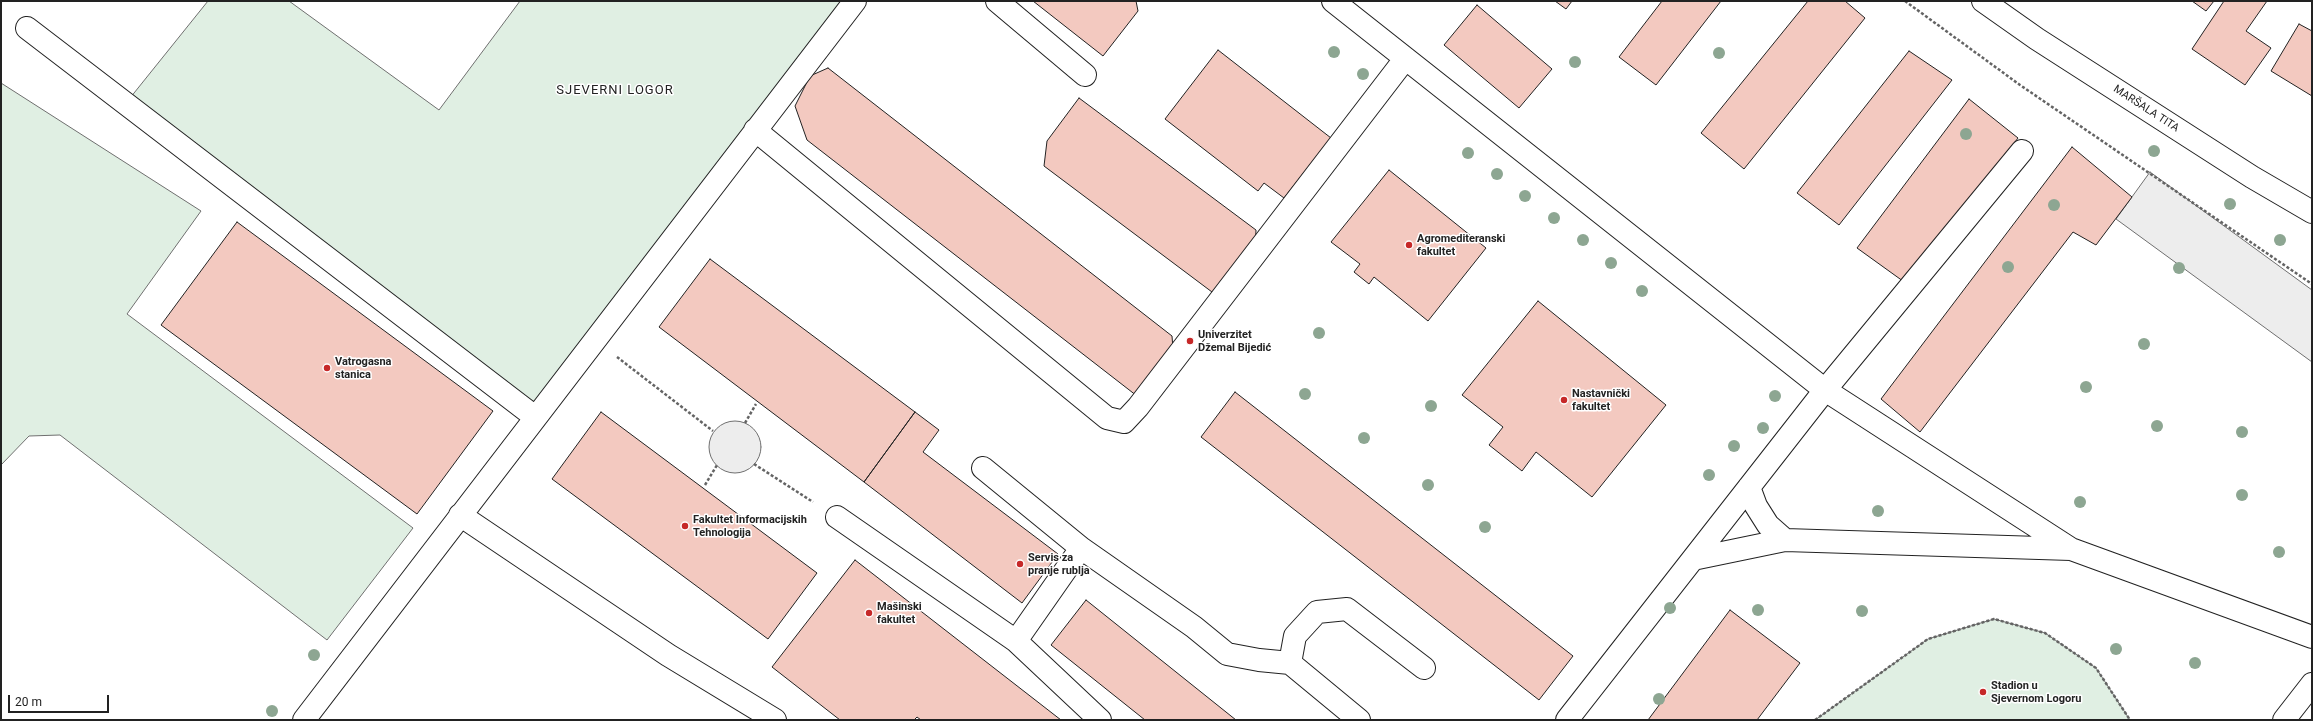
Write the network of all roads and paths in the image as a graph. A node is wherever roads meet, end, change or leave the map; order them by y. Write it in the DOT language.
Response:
graph roads {
  1 [pos="855,1"];
  2 [pos="997,1"];
  3 [pos="1333,1"];
  4 [pos="1905,1"];
  5 [pos="1984,1"];
  6 [pos="27,28"];
  7 [pos="1405,59"];
  8 [pos="1085,75"];
  9 [pos="755,130"];
  10 [pos="2022,151"];
  11 [pos="2312,212"];
  12 [pos="2312,284"];
  13 [pos="594,340"];
  14 [pos="1825,390"];
  15 [pos="756,404"];
  16 [pos="535,417"];
  17 [pos="745,422"];
  18 [pos="713,431"];
  19 [pos="754,464"];
  20 [pos="717,465"];
  21 [pos="983,468"];
  22 [pos="705,485"];
  23 [pos="1749,486"];
  24 [pos="460,515"];
  25 [pos="837,517"];
  26 [pos="1785,540"];
  27 [pos="1081,548"];
  28 [pos="2071,549"];
  29 [pos="1693,559"];
  30 [pos="2312,637"];
  31 [pos="1016,640"];
  32 [pos="1290,663"];
  33 [pos="1424,668"];
  34 [pos="2312,684"];
  35 [pos="304,720"];
  36 [pos="775,720"];
  37 [pos="1100,720"];
  38 [pos="1359,720"];
  39 [pos="1567,720"];
  40 [pos="1815,720"];
  41 [pos="2130,720"];
  42 [pos="2284,720"];
  1 -- 9 [label="street"];
  2 -- 8 [label="street"];
  3 -- 7 [label="street"];
  4 -- 12 [label="path"];
  5 -- 11 [label="street, MARŠALA TITA"];
  6 -- 16 [label="street"];
  7 -- 9 [label="street"];
  7 -- 14 [label="street"];
  9 -- 13 [label="street"];
  10 -- 14 [label="street"];
  13 -- 16 [label="street"];
  13 -- 18 [label="path"];
  14 -- 23 [label="street"];
  14 -- 28 [label="street"];
  15 -- 17 [label="path"];
  16 -- 24 [label="street"];
  19 -- 25 [label="path"];
  20 -- 22 [label="path"];
  21 -- 27 [label="street"];
  23 -- 26 [label="street"];
  23 -- 29 [label="street"];
  24 -- 35 [label="street"];
  24 -- 36 [label="street"];
  25 -- 31 [label="street"];
  26 -- 28 [label="street"];
  26 -- 29 [label="street"];
  27 -- 31 [label="street"];
  27 -- 32 [label="street"];
  28 -- 30 [label="street"];
  29 -- 39 [label="street"];
  31 -- 37 [label="street"];
  32 -- 33 [label="street"];
  32 -- 38 [label="street"];
  34 -- 42 [label="street"];
  40 -- 41 [label="path"];
}
